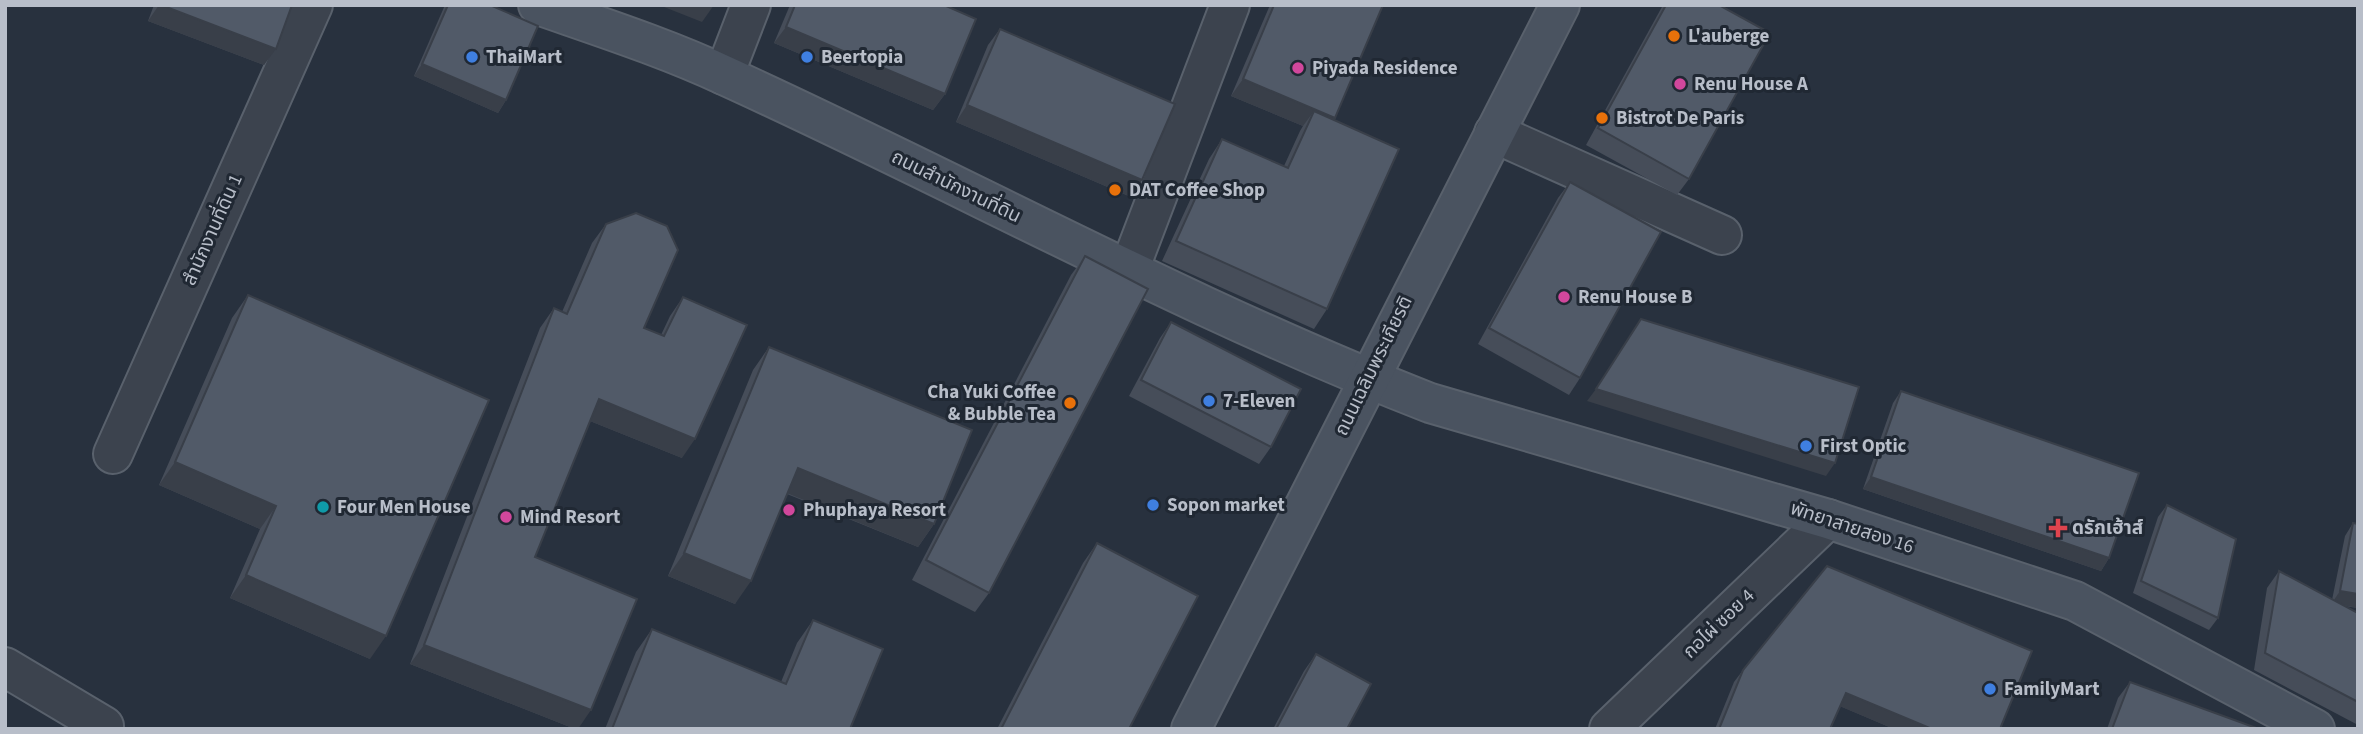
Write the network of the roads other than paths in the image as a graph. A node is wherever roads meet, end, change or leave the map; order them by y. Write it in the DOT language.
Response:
graph roads {
  1 [pos="313,5"];
  2 [pos="538,5"];
  3 [pos="751,5"];
  4 [pos="1230,5"];
  5 [pos="1560,5"];
  6 [pos="724,75"];
  7 [pos="1494,133"];
  8 [pos="1722,235"];
  9 [pos="1129,270"];
  10 [pos="1369,379"];
  11 [pos="113,454"];
  12 [pos="1828,519"];
  13 [pos="5,667"];
  14 [pos="105,728"];
  15 [pos="1191,729"];
  16 [pos="1609,729"];
  17 [pos="2315,729"];
  1 -- 11 [label="street, สำนักงานที่ดิน 1"];
  2 -- 6 [label="street, ถนนสำนักงานที่ดิน"];
  3 -- 6 [label="street"];
  4 -- 9 [label="street"];
  5 -- 7 [label="street, ถนนเฉลิมพระเกียรติ"];
  6 -- 9 [label="street, ถนนสำนักงานที่ดิน"];
  7 -- 8 [label="street"];
  7 -- 10 [label="street, ถนนเฉลิมพระเกียรติ"];
  9 -- 10 [label="street, ถนนสำนักงานที่ดิน"];
  10 -- 12 [label="street, พัทยาสายสอง 16"];
  10 -- 15 [label="street, ถนนเฉลิมพระเกียรติ"];
  12 -- 16 [label="street, กอไผ่ ซอย 4"];
  12 -- 17 [label="street, พัทยาสายสอง 16"];
  13 -- 14 [label="street"];
}
